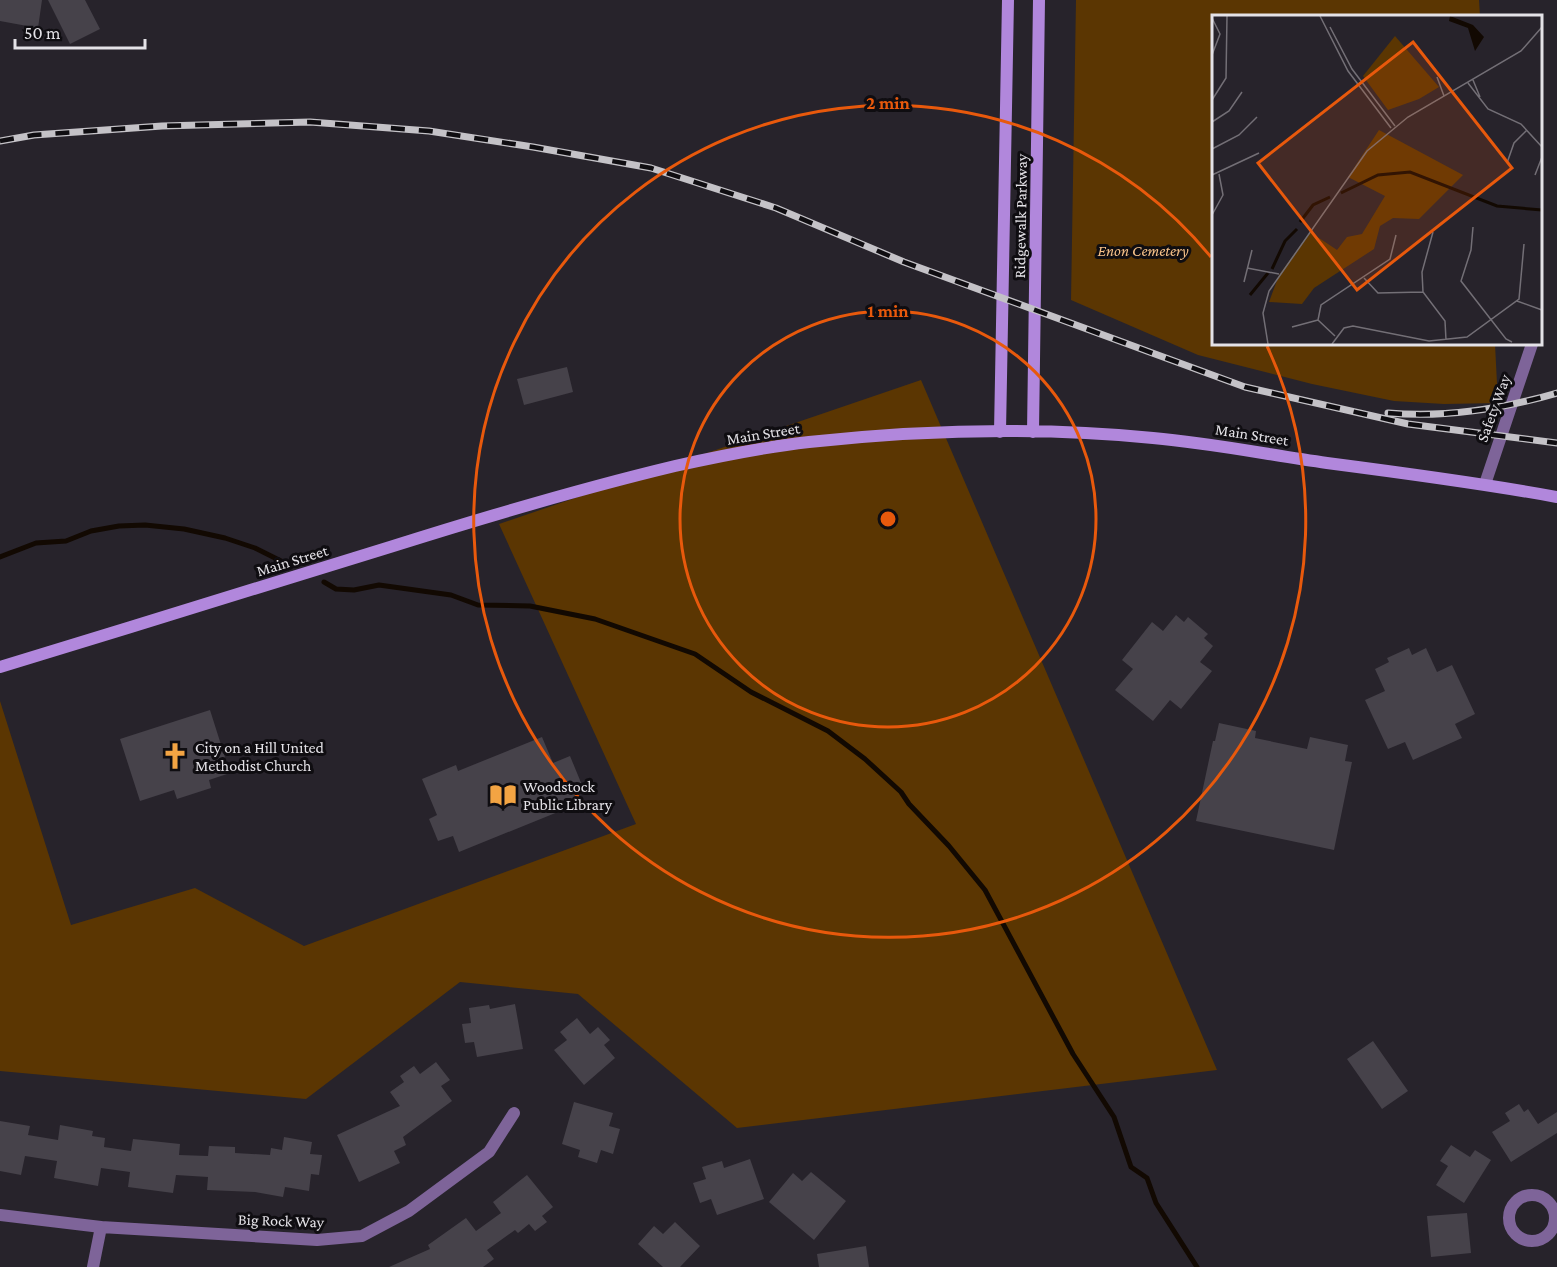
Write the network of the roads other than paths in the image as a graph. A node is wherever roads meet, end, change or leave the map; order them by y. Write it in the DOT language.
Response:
graph roads {
  1 [pos="1008,0"];
  2 [pos="1039,0"];
  3 [pos="1532,345"];
  4 [pos="1000,432"];
  5 [pos="1033,432"];
  6 [pos="1485,483"];
  7 [pos="1557,496"];
  8 [pos="0,667"];
  9 [pos="514,1113"];
  10 [pos="0,1215"];
  11 [pos="101,1227"];
  12 [pos="93,1267"];
  1 -- 4 [label="main road, Ridgewalk Parkway"];
  2 -- 5 [label="main road, Ridgewalk Parkway"];
  3 -- 6 [label="street, Safety Way"];
  4 -- 5 [label="main road, Main Street"];
  4 -- 8 [label="main road, Main Street"];
  5 -- 6 [label="main road, Main Street"];
  6 -- 7 [label="main road, Main Street"];
  9 -- 11 [label="street, Big Rock Way"];
  10 -- 11 [label="street, Big Rock Way"];
  11 -- 12 [label="street"];
}
